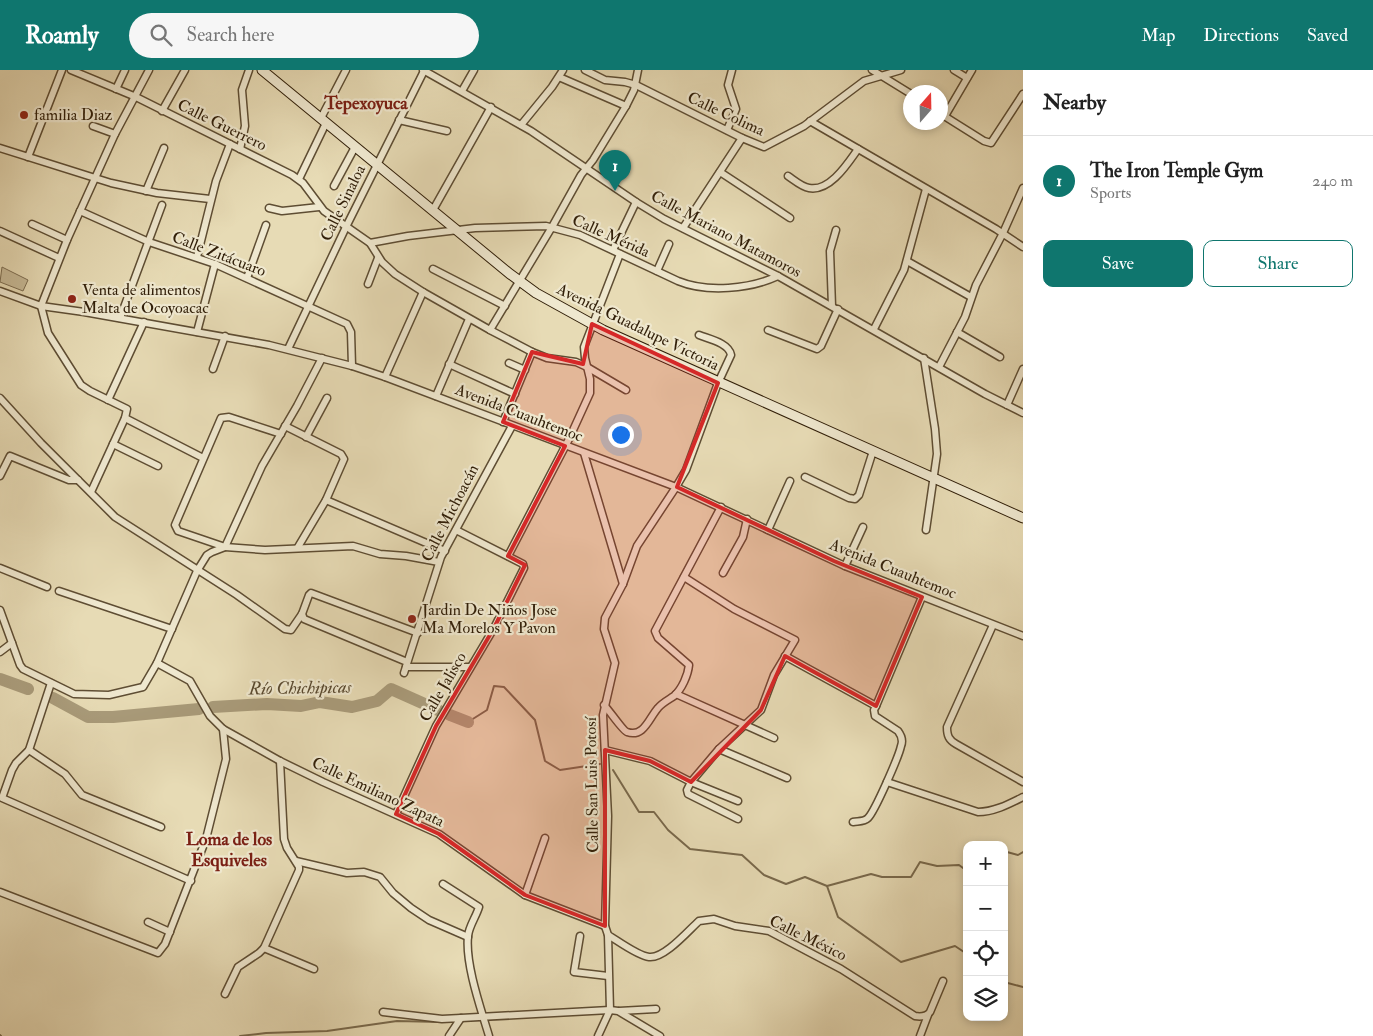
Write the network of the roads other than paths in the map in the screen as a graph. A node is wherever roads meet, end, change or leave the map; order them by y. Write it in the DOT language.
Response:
graph roads {
  1 [pos="62,70"];
  2 [pos="70,70"];
  3 [pos="125,70"];
  4 [pos="149,70"];
  5 [pos="185,70"];
  6 [pos="249,70"];
  7 [pos="262,70"];
  8 [pos="346,70"];
  9 [pos="423,70"];
  10 [pos="474,70"];
  11 [pos="563,70"];
  12 [pos="584,70"];
  13 [pos="638,70"];
  14 [pos="732,70"];
  15 [pos="872,70"];
  16 [pos="901,70"];
  17 [pos="954,70"];
  18 [pos="972,70"];
  19 [pos="881,76"];
  20 [pos="559,77"];
  21 [pos="967,78"];
  22 [pos="636,85"];
  23 [pos="116,89"];
  24 [pos="903,90"];
  25 [pos="462,91"];
  26 [pos="1023,94"];
  27 [pos="136,97"];
  28 [pos="626,106"];
  29 [pos="491,107"];
  30 [pos="948,107"];
  31 [pos="162,111"];
  32 [pos="948,118"];
  33 [pos="324,120"];
  34 [pos="399,120"];
  35 [pos="810,121"];
  36 [pos="521,125"];
  37 [pos="93,126"];
  38 [pos="727,130"];
  39 [pos="447,131"];
  40 [pos="115,134"];
  41 [pos="742,138"];
  42 [pos="230,144"];
  43 [pos="355,147"];
  44 [pos="0,148"];
  45 [pos="164,148"];
  46 [pos="240,149"];
  47 [pos="858,149"];
  48 [pos="28,157"];
  49 [pos="377,164"];
  50 [pos="586,168"];
  51 [pos="720,172"];
  52 [pos="788,176"];
  53 [pos="96,178"];
  54 [pos="299,180"];
  55 [pos="334,186"];
  56 [pos="1023,188"];
  57 [pos="926,189"];
  58 [pos="146,191"];
  59 [pos="210,199"];
  60 [pos="636,202"];
  61 [pos="162,206"];
  62 [pos="319,207"];
  63 [pos="268,208"];
  64 [pos="433,210"];
  65 [pos="80,212"];
  66 [pos="790,218"];
  67 [pos="32,224"];
  68 [pos="266,225"];
  69 [pos="346,227"];
  70 [pos="552,227"];
  71 [pos="683,228"];
  72 [pos="457,230"];
  73 [pos="836,230"];
  74 [pos="0,231"];
  75 [pos="1003,233"];
  76 [pos="67,240"];
  77 [pos="149,242"];
  78 [pos="370,243"];
  79 [pos="669,244"];
  80 [pos="1023,247"];
  81 [pos="613,250"];
  82 [pos="620,254"];
  83 [pos="196,257"];
  84 [pos="59,258"];
  85 [pos="378,258"];
  86 [pos="907,261"];
  87 [pos="215,264"];
  88 [pos="433,269"];
  89 [pos="657,271"];
  90 [pos="778,276"];
  91 [pos="247,278"];
  92 [pos="519,282"];
  93 [pos="368,284"];
  94 [pos="0,291"];
  95 [pos="423,292"];
  96 [pos="971,298"];
  97 [pos="41,306"];
  98 [pos="505,306"];
  99 [pos="832,306"];
  100 [pos="308,307"];
  101 [pos="838,309"];
  102 [pos="120,318"];
  103 [pos="469,318"];
  104 [pos="144,322"];
  105 [pos="592,324"];
  106 [pos="874,329"];
  107 [pos="490,330"];
  108 [pos="768,330"];
  109 [pos="196,332"];
  110 [pos="957,332"];
  111 [pos="699,334"];
  112 [pos="225,336"];
  113 [pos="288,350"];
  114 [pos="532,352"];
  115 [pos="1000,357"];
  116 [pos="322,358"];
  117 [pos="924,358"];
  118 [pos="510,363"];
  119 [pos="450,364"];
  120 [pos="352,366"];
  121 [pos="587,367"];
  122 [pos="939,367"];
  123 [pos="213,369"];
  124 [pos="1023,369"];
  125 [pos="525,370"];
  126 [pos="385,377"];
  127 [pos="718,383"];
  128 [pos="626,390"];
  129 [pos="515,394"];
  130 [pos="436,396"];
  131 [pos="0,398"];
  132 [pos="327,398"];
  133 [pos="108,400"];
  134 [pos="1007,405"];
  135 [pos="1023,413"];
  136 [pos="125,418"];
  137 [pos="503,422"];
  138 [pos="285,426"];
  139 [pos="512,426"];
  140 [pos="281,434"];
  141 [pos="306,437"];
  142 [pos="113,444"];
  143 [pos="565,446"];
  144 [pos="873,451"];
  145 [pos="584,453"];
  146 [pos="203,458"];
  147 [pos="158,466"];
  148 [pos="0,476"];
  149 [pos="805,477"];
  150 [pos="934,478"];
  151 [pos="78,480"];
  152 [pos="790,481"];
  153 [pos="676,487"];
  154 [pos="91,492"];
  155 [pos="326,500"];
  156 [pos="721,507"];
  157 [pos="1023,518"];
  158 [pos="747,520"];
  159 [pos="863,526"];
  160 [pos="456,530"];
  161 [pos="768,530"];
  162 [pos="926,530"];
  163 [pos="224,547"];
  164 [pos="298,547"];
  165 [pos="445,551"];
  166 [pos="508,556"];
  167 [pos="439,562"];
  168 [pos="845,566"];
  169 [pos="0,568"];
  170 [pos="197,571"];
  171 [pos="723,573"];
  172 [pos="684,577"];
  173 [pos="623,584"];
  174 [pos="47,587"];
  175 [pos="60,591"];
  176 [pos="922,597"];
  177 [pos="0,610"];
  178 [pos="302,614"];
  179 [pos="993,625"];
  180 [pos="172,629"];
  181 [pos="418,633"];
  182 [pos="1023,636"];
  183 [pos="12,643"];
  184 [pos="0,652"];
  185 [pos="785,656"];
  186 [pos="156,663"];
  187 [pos="406,667"];
  188 [pos="470,668"];
  189 [pos="51,683"];
  190 [pos="676,694"];
  191 [pos="604,705"];
  192 [pos="876,706"];
  193 [pos="744,726"];
  194 [pos="223,729"];
  195 [pos="774,738"];
  196 [pos="719,749"];
  197 [pos="29,750"];
  198 [pos="605,750"];
  199 [pos="280,761"];
  200 [pos="786,778"];
  201 [pos="691,782"];
  202 [pos="887,782"];
  203 [pos="1023,782"];
  204 [pos="1023,797"];
  205 [pos="738,801"];
  206 [pos="396,814"];
  207 [pos="738,819"];
  208 [pos="853,822"];
  209 [pos="161,828"];
  210 [pos="545,838"];
  211 [pos="296,862"];
  212 [pos="191,881"];
  213 [pos="443,884"];
  214 [pos="0,892"];
  215 [pos="526,895"];
  216 [pos="148,922"];
  217 [pos="605,926"];
  218 [pos="170,932"];
  219 [pos="608,935"];
  220 [pos="580,936"];
  221 [pos="468,937"];
  222 [pos="264,948"];
  223 [pos="314,969"];
  224 [pos="608,976"];
  225 [pos="943,982"];
  226 [pos="225,994"];
  227 [pos="656,1009"];
  228 [pos="610,1010"];
  229 [pos="618,1011"];
  230 [pos="383,1012"];
  231 [pos="928,1015"];
  232 [pos="484,1017"];
  233 [pos="461,1018"];
  234 [pos="449,1036"];
  235 [pos="489,1036"];
  236 [pos="598,1036"];
  237 [pos="660,1036"];
  238 [pos="920,1036"];
  1 -- 48 [label="street"];
  2 -- 23 [label="street, Calle Guerrero"];
  3 -- 23 [label="street"];
  4 -- 27 [label="street"];
  5 -- 31 [label="street"];
  6 -- 46 [label="street"];
  7 -- 33 [label="main road, Avenida Guadalupe Victoria"];
  8 -- 33 [label="street"];
  9 -- 25 [label="street, Calle Mariano Matamoros"];
  9 -- 34 [label="street, Calle Sinaloa"];
  10 -- 25 [label="street"];
  11 -- 20 [label="street"];
  12 -- 22 [label="street, Calle Colima"];
  13 -- 22 [label="street"];
  14 -- 38 [label="street"];
  15 -- 19 [label="street"];
  16 -- 19 [label="street, Calle Colima"];
  17 -- 21 [label="street"];
  18 -- 21 [label="street"];
  19 -- 24 [label="street"];
  19 -- 35 [label="street, Calle Colima"];
  20 -- 28 [label="street"];
  20 -- 36 [label="street"];
  21 -- 30 [label="street"];
  22 -- 28 [label="street"];
  22 -- 38 [label="street, Calle Colima"];
  23 -- 27 [label="street, Calle Guerrero"];
  25 -- 29 [label="street, Calle Mariano Matamoros"];
  26 -- 32 [label="street"];
  27 -- 31 [label="street, Calle Guerrero"];
  27 -- 40 [label="street"];
  28 -- 50 [label="street"];
  29 -- 36 [label="street, Calle Mariano Matamoros"];
  29 -- 64 [label="street"];
  31 -- 42 [label="street, Calle Guerrero"];
  33 -- 43 [label="main road, Avenida Guadalupe Victoria"];
  33 -- 54 [label="street"];
  34 -- 39 [label="street"];
  34 -- 49 [label="street, Calle Sinaloa"];
  35 -- 41 [label="street, Calle Colima"];
  35 -- 47 [label="street"];
  36 -- 50 [label="street, Calle Mariano Matamoros"];
  37 -- 40 [label="street"];
  38 -- 41 [label="street, Calle Colima"];
  40 -- 53 [label="street"];
  41 -- 51 [label="street"];
  42 -- 46 [label="street, Calle Guerrero"];
  42 -- 59 [label="street"];
  43 -- 49 [label="main road, Avenida Guadalupe Victoria"];
  43 -- 55 [label="street"];
  44 -- 48 [label="street"];
  45 -- 58 [label="street"];
  46 -- 54 [label="street, Calle Guerrero"];
  47 -- 52 [label="street"];
  47 -- 57 [label="street"];
  48 -- 53 [label="street"];
  49 -- 64 [label="main road, Avenida Guadalupe Victoria"];
  49 -- 69 [label="street, Calle Sinaloa"];
  50 -- 60 [label="street, Calle Mariano Matamoros"];
  50 -- 70 [label="street"];
  51 -- 66 [label="street"];
  51 -- 71 [label="street"];
  53 -- 58 [label="street"];
  53 -- 65 [label="street"];
  54 -- 62 [label="street, Calle Guerrero"];
  56 -- 75 [label="street"];
  57 -- 75 [label="street"];
  57 -- 86 [label="street"];
  58 -- 59 [label="street"];
  59 -- 83 [label="street"];
  60 -- 71 [label="street, Calle Mariano Matamoros"];
  60 -- 81 [label="street"];
  61 -- 77 [label="street"];
  62 -- 63 [label="street"];
  62 -- 69 [label="street, Calle Guerrero"];
  64 -- 72 [label="main road, Avenida Guadalupe Victoria"];
  65 -- 76 [label="street"];
  65 -- 77 [label="street, Calle Zitácuaro"];
  67 -- 76 [label="street"];
  68 -- 91 [label="street"];
  69 -- 78 [label="street, Calle Guerrero"];
  69 -- 100 [label="street, Calle Sinaloa"];
  70 -- 72 [label="street, Calle Mérida"];
  70 -- 81 [label="street, Calle Mérida"];
  70 -- 92 [label="street"];
  71 -- 90 [label="street, Calle Mariano Matamoros"];
  72 -- 78 [label="street, Calle Mérida"];
  72 -- 92 [label="main road, Avenida Guadalupe Victoria"];
  73 -- 99 [label="street"];
  74 -- 84 [label="street"];
  75 -- 80 [label="street"];
  75 -- 96 [label="street"];
  76 -- 84 [label="street"];
  77 -- 83 [label="street, Calle Zitácuaro"];
  77 -- 102 [label="street"];
  78 -- 85 [label="street"];
  79 -- 89 [label="street"];
  81 -- 82 [label="street, Calle Mérida"];
  82 -- 89 [label="street, Calle Mérida"];
  82 -- 105 [label="street"];
  83 -- 87 [label="street, Calle Zitácuaro"];
  84 -- 97 [label="street"];
  85 -- 93 [label="street"];
  85 -- 95 [label="street"];
  86 -- 96 [label="street"];
  86 -- 106 [label="street"];
  87 -- 91 [label="street, Calle Zitácuaro"];
  87 -- 109 [label="street"];
  88 -- 98 [label="street"];
  89 -- 90 [label="street, Calle Mérida"];
  90 -- 99 [label="street, Calle Mariano Matamoros"];
  91 -- 100 [label="street, Calle Zitácuaro"];
  92 -- 98 [label="street"];
  92 -- 105 [label="main road, Avenida Guadalupe Victoria"];
  94 -- 97 [label="street, Avenida Cuauhtemoc"];
  95 -- 103 [label="street"];
  95 -- 126 [label="street"];
  96 -- 110 [label="street"];
  97 -- 102 [label="street, Avenida Cuauhtemoc"];
  97 -- 133 [label="street"];
  98 -- 107 [label="street"];
  99 -- 101 [label="street, Calle Mariano Matamoros"];
  100 -- 113 [label="street, Calle Sinaloa"];
  100 -- 120 [label="street, Calle Zitácuaro"];
  101 -- 106 [label="street, Calle Mariano Matamoros"];
  101 -- 108 [label="street"];
  102 -- 104 [label="street, Avenida Cuauhtemoc"];
  103 -- 107 [label="street"];
  103 -- 119 [label="street"];
  104 -- 109 [label="street, Avenida Cuauhtemoc"];
  104 -- 133 [label="street"];
  105 -- 121 [label="street"];
  105 -- 127 [label="main road, Avenida Guadalupe Victoria"];
  106 -- 117 [label="street, Calle Mariano Matamoros"];
  107 -- 114 [label="street"];
  109 -- 112 [label="street, Avenida Cuauhtemoc"];
  110 -- 115 [label="street"];
  110 -- 122 [label="street"];
  111 -- 127 [label="street, Calle San Luis Potosí"];
  112 -- 113 [label="street, Avenida Cuauhtemoc"];
  112 -- 123 [label="street"];
  113 -- 116 [label="street, Avenida Cuauhtemoc"];
  114 -- 121 [label="street"];
  114 -- 125 [label="street"];
  116 -- 120 [label="street, Avenida Cuauhtemoc"];
  116 -- 138 [label="street"];
  117 -- 122 [label="street, Calle Mariano Matamoros"];
  117 -- 150 [label="street"];
  118 -- 125 [label="street"];
  119 -- 129 [label="street"];
  119 -- 130 [label="street"];
  120 -- 126 [label="street, Avenida Cuauhtemoc"];
  121 -- 128 [label="street"];
  121 -- 143 [label="street"];
  122 -- 134 [label="street, Calle Mariano Matamoros"];
  124 -- 134 [label="street"];
  125 -- 129 [label="street"];
  126 -- 130 [label="street, Avenida Cuauhtemoc"];
  127 -- 144 [label="main road, Avenida Guadalupe Victoria"];
  127 -- 153 [label="street, Calle San Luis Potosí"];
  129 -- 137 [label="street"];
  130 -- 137 [label="street, Avenida Cuauhtemoc"];
  131 -- 151 [label="street"];
  132 -- 141 [label="street"];
  133 -- 136 [label="street"];
  134 -- 135 [label="street, Calle Mariano Matamoros"];
  136 -- 142 [label="street"];
  136 -- 146 [label="street"];
  137 -- 139 [label="street, Avenida Cuauhtemoc"];
  138 -- 140 [label="street"];
  138 -- 141 [label="street"];
  139 -- 143 [label="street, Avenida Cuauhtemoc"];
  139 -- 160 [label="street, Calle Michoacán"];
  140 -- 146 [label="street"];
  140 -- 163 [label="street"];
  141 -- 155 [label="street"];
  142 -- 147 [label="street"];
  142 -- 154 [label="street"];
  143 -- 145 [label="street, Avenida Cuauhtemoc"];
  143 -- 166 [label="street"];
  144 -- 149 [label="street"];
  144 -- 150 [label="main road, Avenida Guadalupe Victoria"];
  145 -- 153 [label="street, Avenida Cuauhtemoc"];
  145 -- 173 [label="street"];
  146 -- 163 [label="street"];
  148 -- 151 [label="street"];
  150 -- 157 [label="main road, Avenida Guadalupe Victoria"];
  150 -- 162 [label="street"];
  151 -- 154 [label="street"];
  152 -- 161 [label="street"];
  153 -- 156 [label="street, Avenida Cuauhtemoc"];
  153 -- 173 [label="street, Calle San Luis Potosí"];
  154 -- 170 [label="street"];
  155 -- 164 [label="street"];
  155 -- 165 [label="street"];
  156 -- 158 [label="street, Avenida Cuauhtemoc"];
  156 -- 172 [label="street"];
  158 -- 161 [label="street, Avenida Cuauhtemoc"];
  158 -- 171 [label="street"];
  159 -- 168 [label="street"];
  160 -- 165 [label="street, Calle Michoacán"];
  160 -- 166 [label="street, Calle Jalisco"];
  161 -- 168 [label="street, Avenida Cuauhtemoc"];
  163 -- 164 [label="street"];
  163 -- 170 [label="street"];
  164 -- 167 [label="street"];
  165 -- 167 [label="street, Calle Michoacán"];
  166 -- 188 [label="street, Calle Jalisco"];
  167 -- 181 [label="street, Calle Michoacán"];
  168 -- 176 [label="street, Avenida Cuauhtemoc"];
  169 -- 174 [label="street"];
  170 -- 178 [label="street"];
  170 -- 180 [label="street"];
  172 -- 185 [label="street"];
  172 -- 190 [label="street"];
  173 -- 191 [label="street, Calle San Luis Potosí"];
  175 -- 180 [label="street"];
  176 -- 179 [label="street, Avenida Cuauhtemoc"];
  176 -- 192 [label="street"];
  177 -- 183 [label="street"];
  178 -- 181 [label="street"];
  178 -- 187 [label="street"];
  179 -- 182 [label="street, Avenida Cuauhtemoc"];
  179 -- 203 [label="street"];
  180 -- 186 [label="street"];
  181 -- 187 [label="street, Calle Michoacán"];
  183 -- 184 [label="street"];
  183 -- 189 [label="street"];
  185 -- 192 [label="street"];
  185 -- 193 [label="street"];
  186 -- 189 [label="street"];
  186 -- 194 [label="street, Calle Emiliano Zapata"];
  187 -- 188 [label="street"];
  188 -- 206 [label="street, Calle Jalisco"];
  189 -- 197 [label="street"];
  190 -- 191 [label="street"];
  190 -- 193 [label="street"];
  191 -- 198 [label="street, Calle San Luis Potosí"];
  192 -- 202 [label="street"];
  193 -- 195 [label="street"];
  193 -- 196 [label="street"];
  194 -- 199 [label="street, Calle Emiliano Zapata"];
  194 -- 212 [label="street"];
  196 -- 200 [label="street"];
  196 -- 201 [label="street"];
  197 -- 209 [label="street"];
  197 -- 212 [label="street"];
  198 -- 201 [label="street"];
  198 -- 217 [label="street, Calle San Luis Potosí"];
  199 -- 206 [label="street, Calle Emiliano Zapata"];
  199 -- 211 [label="street"];
  201 -- 205 [label="street"];
  201 -- 207 [label="street"];
  202 -- 204 [label="street"];
  202 -- 208 [label="street"];
  206 -- 215 [label="street, Calle Emiliano Zapata"];
  210 -- 215 [label="street"];
  211 -- 221 [label="street"];
  211 -- 222 [label="street"];
  212 -- 218 [label="street"];
  213 -- 221 [label="street"];
  214 -- 218 [label="street"];
  215 -- 217 [label="street, Calle Emiliano Zapata"];
  216 -- 218 [label="street"];
  217 -- 219 [label="street, Calle San Luis Potosí"];
  219 -- 224 [label="street, Calle San Luis Potosí"];
  219 -- 231 [label="street, Calle México"];
  220 -- 224 [label="street"];
  221 -- 232 [label="street"];
  222 -- 223 [label="street"];
  222 -- 226 [label="street"];
  224 -- 228 [label="street, Calle San Luis Potosí"];
  225 -- 231 [label="street"];
  227 -- 229 [label="street"];
  228 -- 229 [label="street"];
  228 -- 232 [label="street"];
  228 -- 236 [label="street"];
  229 -- 237 [label="street"];
  230 -- 233 [label="street"];
  231 -- 238 [label="street"];
  232 -- 233 [label="street"];
  232 -- 235 [label="street"];
  233 -- 234 [label="street"];
}
